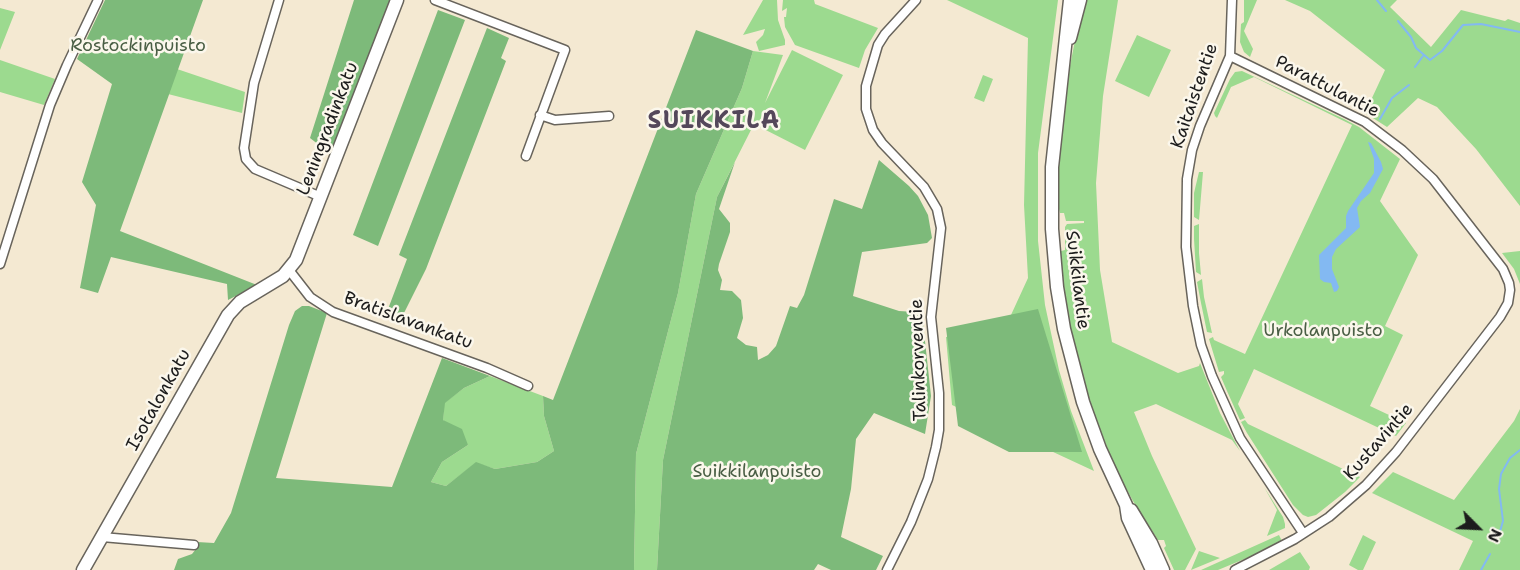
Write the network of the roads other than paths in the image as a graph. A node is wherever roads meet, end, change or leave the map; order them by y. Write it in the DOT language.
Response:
graph roads {
  1 [pos="99,0"];
  2 [pos="279,0"];
  3 [pos="397,0"];
  4 [pos="435,0"];
  5 [pos="916,0"];
  6 [pos="1070,0"];
  7 [pos="1080,0"];
  8 [pos="1232,0"];
  9 [pos="1066,50"];
  10 [pos="1230,56"];
  11 [pos="540,115"];
  12 [pos="609,116"];
  13 [pos="526,156"];
  14 [pos="321,197"];
  15 [pos="0,264"];
  16 [pos="289,270"];
  17 [pos="1510,296"];
  18 [pos="528,386"];
  19 [pos="1126,505"];
  20 [pos="1303,533"];
  21 [pos="102,537"];
  22 [pos="194,545"];
  23 [pos="83,570"];
  24 [pos="887,570"];
  25 [pos="1152,570"];
  26 [pos="1163,570"];
  27 [pos="1235,570"];
  1 -- 15 [label="street"];
  2 -- 14 [label="street"];
  3 -- 14 [label="main road, Leningradinkatu"];
  4 -- 11 [label="street"];
  5 -- 24 [label="street, Talinkorventie"];
  6 -- 9 [label="main road, Suikkilantie"];
  7 -- 9 [label="main road, Suikkilantie"];
  8 -- 10 [label="street, Kaitaistentie"];
  9 -- 19 [label="main road, Suikkilantie"];
  10 -- 17 [label="street, Parattulantie"];
  10 -- 20 [label="street, Kaitaistentie"];
  11 -- 12 [label="street"];
  11 -- 13 [label="street"];
  14 -- 16 [label="main road, Leningradinkatu"];
  16 -- 18 [label="street, Bratislavankatu"];
  16 -- 21 [label="main road, Isotalonkatu"];
  17 -- 20 [label="street, Kustavintie"];
  19 -- 25 [label="main road, Suikkilantie"];
  19 -- 26 [label="main road, Suikkilantie"];
  20 -- 27 [label="street, Kustavintie"];
  21 -- 22 [label="street"];
  21 -- 23 [label="main road, Isotalonkatu"];
}
